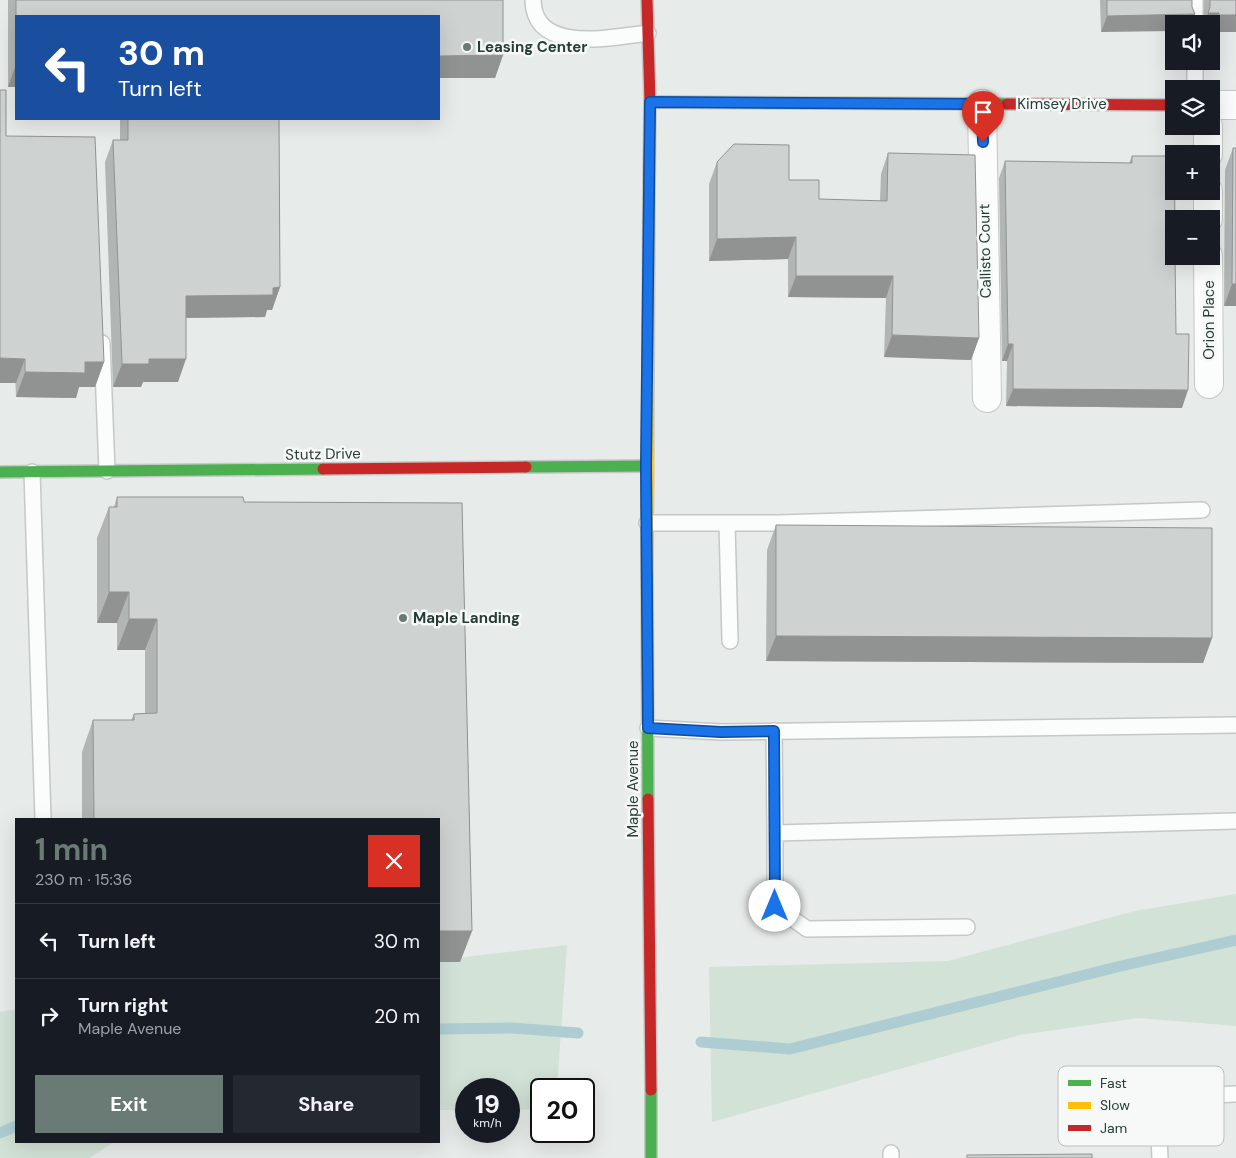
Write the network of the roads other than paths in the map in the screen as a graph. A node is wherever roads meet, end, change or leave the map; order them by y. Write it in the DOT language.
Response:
graph roads {
  1 [pos="533,0"];
  2 [pos="647,0"];
  3 [pos="1195,0"];
  4 [pos="1195,15"];
  5 [pos="648,34"];
  6 [pos="650,102"];
  7 [pos="982,104"];
  8 [pos="1165,104"];
  9 [pos="1220,105"];
  10 [pos="1236,105"];
  11 [pos="1208,265"];
  12 [pos="102,331"];
  13 [pos="1209,384"];
  14 [pos="987,398"];
  15 [pos="646,466"];
  16 [pos="107,471"];
  17 [pos="0,472"];
  18 [pos="32,472"];
  19 [pos="1202,510"];
  20 [pos="647,523"];
  21 [pos="727,523"];
  22 [pos="730,641"];
  23 [pos="1236,725"];
  24 [pos="648,728"];
  25 [pos="774,731"];
  26 [pos="43,818"];
  27 [pos="1236,821"];
  28 [pos="775,833"];
  29 [pos="967,927"];
  30 [pos="650,1158"];
  1 -- 5 [label="lane"];
  2 -- 5 [label="street, Maple Avenue"];
  3 -- 4 [label="lane"];
  5 -- 6 [label="street, Maple Avenue"];
  6 -- 7 [label="street, Kimsey Drive"];
  6 -- 15 [label="street, Maple Avenue"];
  7 -- 8 [label="street, Kimsey Drive"];
  7 -- 14 [label="street, Callisto Court"];
  9 -- 10 [label="street"];
  11 -- 13 [label="street, Orion Place"];
  12 -- 16 [label="lane"];
  15 -- 16 [label="street, Stutz Drive"];
  15 -- 20 [label="street, Maple Avenue"];
  16 -- 18 [label="street, Stutz Drive"];
  17 -- 18 [label="street, Stutz Drive"];
  18 -- 26 [label="lane"];
  19 -- 21 [label="lane"];
  20 -- 21 [label="lane"];
  20 -- 24 [label="street, Maple Avenue"];
  21 -- 22 [label="lane"];
  23 -- 25 [label="lane"];
  24 -- 25 [label="lane"];
  24 -- 30 [label="street, Maple Avenue"];
  25 -- 28 [label="lane"];
  27 -- 28 [label="lane"];
  28 -- 29 [label="lane"];
}
